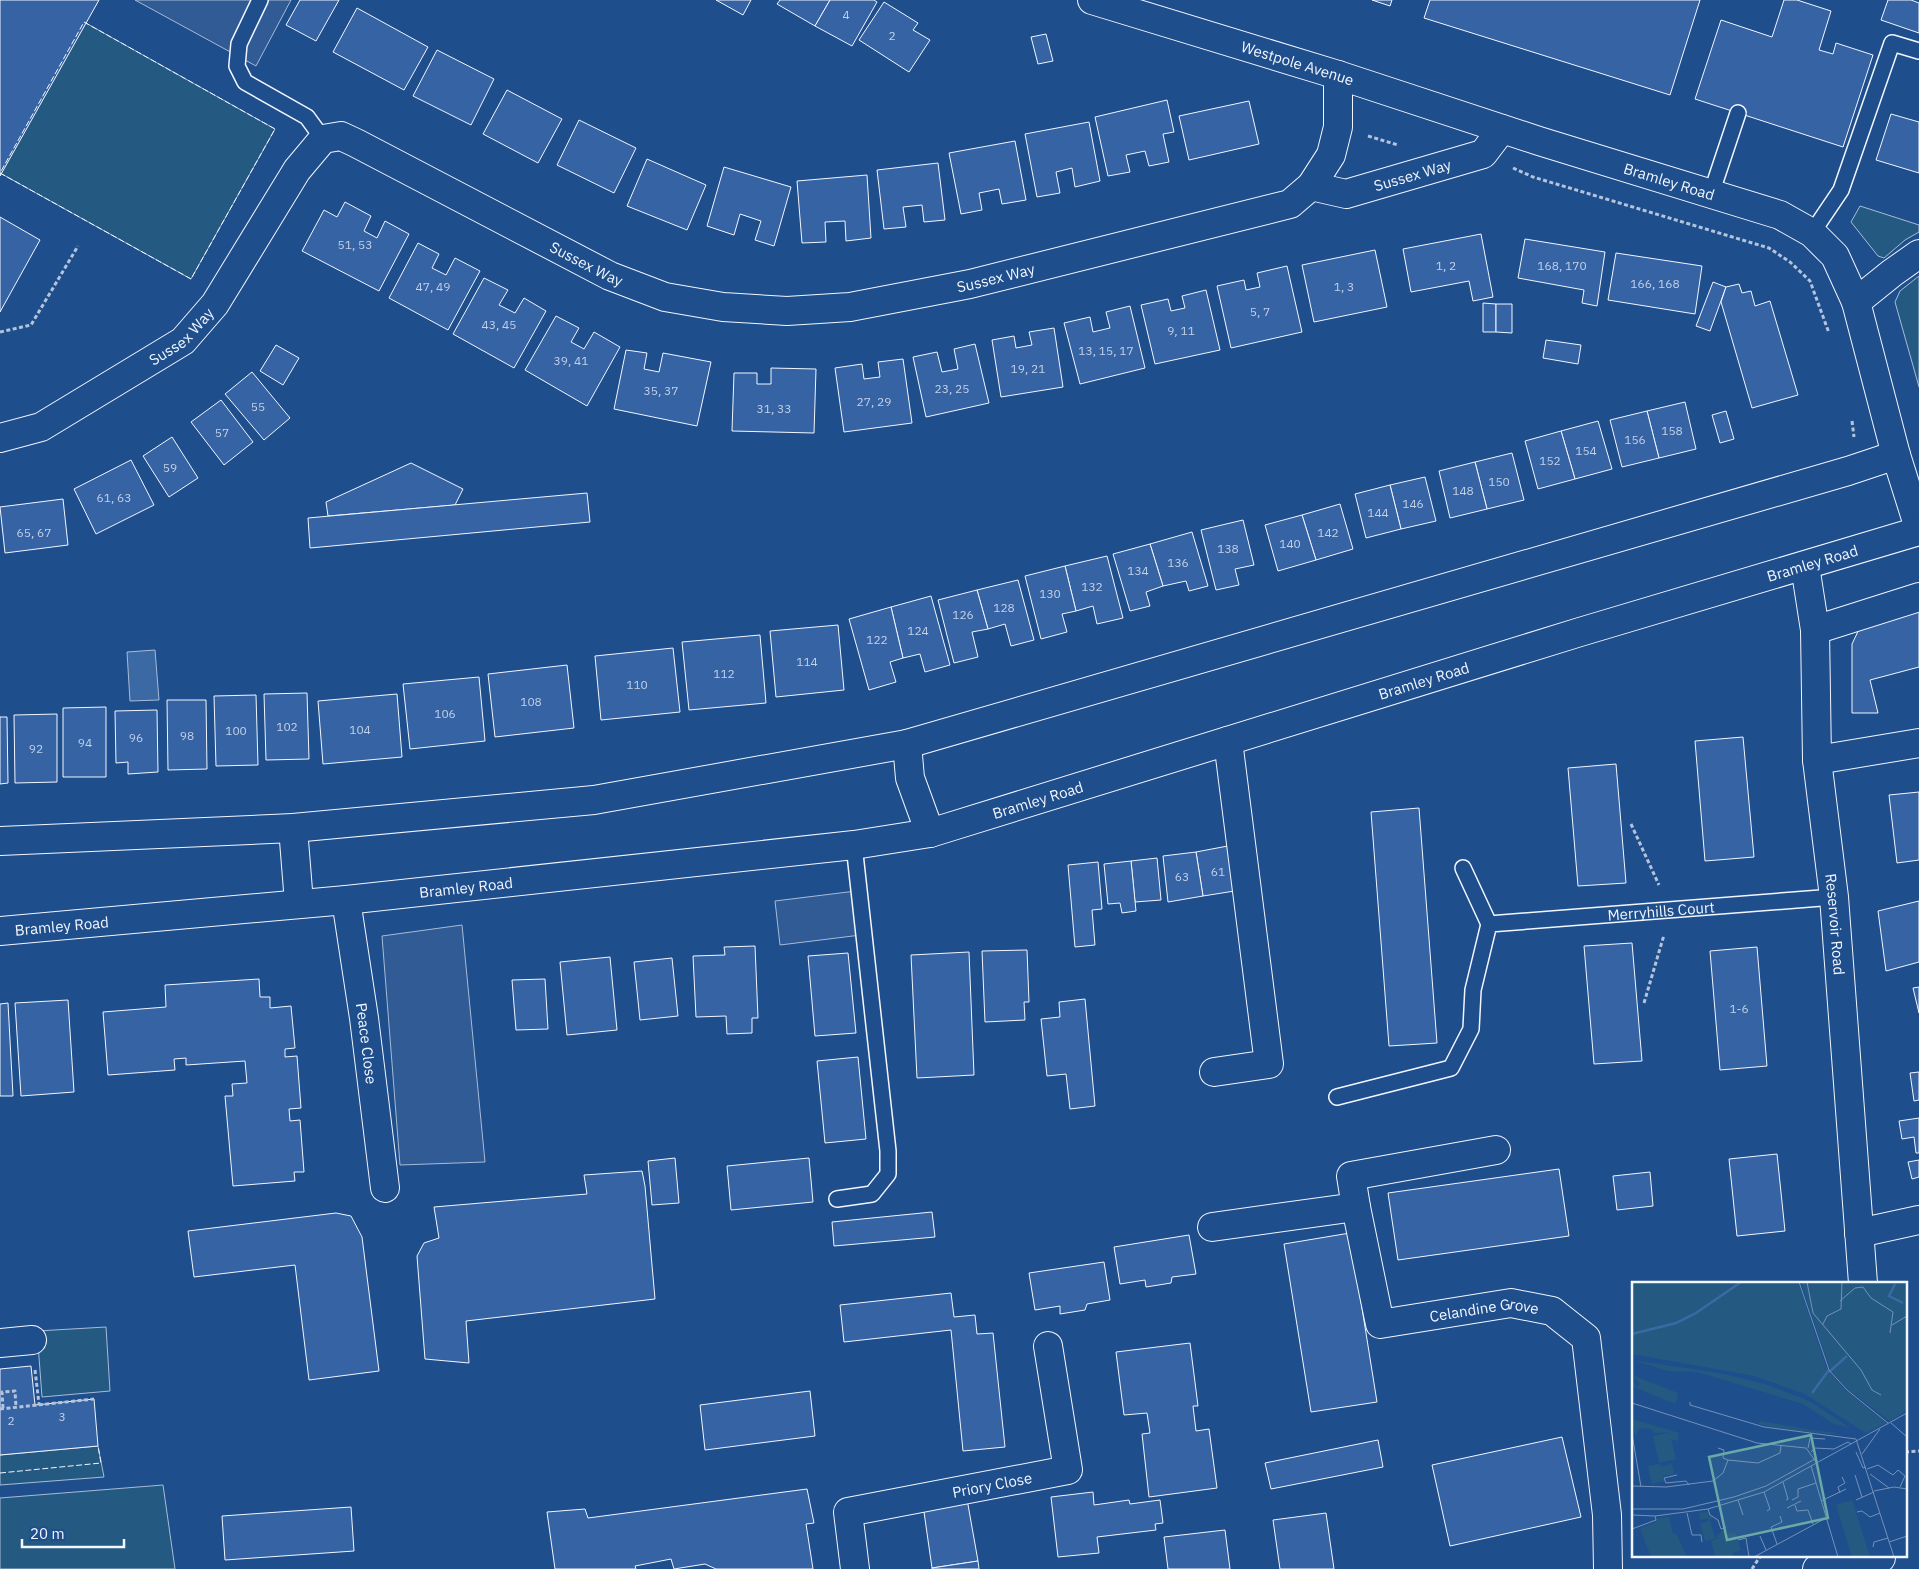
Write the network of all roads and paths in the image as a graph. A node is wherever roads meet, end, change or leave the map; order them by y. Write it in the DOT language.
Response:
graph roads {
  1 [pos="260,0"];
  2 [pos="1092,0"];
  3 [pos="1919,52"];
  4 [pos="1338,75"];
  5 [pos="1738,113"];
  6 [pos="1338,126"];
  7 [pos="1502,129"];
  8 [pos="323,139"];
  9 [pos="1418,173"];
  10 [pos="1533,177"];
  11 [pos="1311,186"];
  12 [pos="1711,194"];
  13 [pos="1812,233"];
  14 [pos="78,246"];
  15 [pos="1919,254"];
  16 [pos="1856,302"];
  17 [pos="0,332"];
  18 [pos="1832,342"];
  19 [pos="1850,415"];
  20 [pos="0,438"];
  21 [pos="1854,441"];
  22 [pos="1896,456"];
  23 [pos="1919,530"];
  24 [pos="1805,566"];
  25 [pos="1919,597"];
  26 [pos="1815,630"];
  27 [pos="1228,741"];
  28 [pos="1919,743"];
  29 [pos="907,744"];
  30 [pos="1817,760"];
  31 [pos="294,828"];
  32 [pos="930,833"];
  33 [pos="0,841"];
  34 [pos="854,845"];
  35 [pos="1464,868"];
  36 [pos="1834,897"];
  37 [pos="346,900"];
  38 [pos="299,903"];
  39 [pos="1488,924"];
  40 [pos="0,930"];
  41 [pos="1214,1072"];
  42 [pos="1337,1097"];
  43 [pos="1496,1150"];
  44 [pos="385,1188"];
  45 [pos="837,1199"];
  46 [pos="1356,1207"];
  47 [pos="1919,1220"];
  48 [pos="1212,1227"];
  49 [pos="1859,1233"];
  50 [pos="1863,1282"];
  51 [pos="32,1340"];
  52 [pos="0,1343"];
  53 [pos="1048,1346"];
  54 [pos="94,1399"];
  55 [pos="16,1407"];
  56 [pos="2,1409"];
  57 [pos="1919,1451"];
  58 [pos="1906,1452"];
  59 [pos="1761,1556"];
  60 [pos="1882,1561"];
  61 [pos="855,1569"];
  62 [pos="1608,1569"];
  63 [pos="1752,1569"];
  64 [pos="1817,1569"];
  1 -- 8 [label="lane"];
  2 -- 4 [label="street, Westpole Avenue"];
  3 -- 13 [label="lane"];
  4 -- 6 [label="street, Sussex Way"];
  4 -- 7 [label="street, Westpole Avenue"];
  5 -- 12 [label="lane"];
  6 -- 9 [label="path"];
  6 -- 11 [label="street, Sussex Way"];
  7 -- 9 [label="street, Sussex Way"];
  7 -- 12 [label="street, Bramley Road"];
  8 -- 11 [label="street, Sussex Way"];
  8 -- 20 [label="street, Sussex Way"];
  9 -- 11 [label="street, Sussex Way"];
  10 -- 18 [label="path"];
  12 -- 13 [label="street, Bramley Road"];
  13 -- 16 [label="street, Bramley Road"];
  14 -- 17 [label="path"];
  15 -- 16 [label="street"];
  16 -- 22 [label="street, Bramley Road"];
  19 -- 21 [label="path"];
  22 -- 23 [label="street, Bramley Road"];
  22 -- 29 [label="street"];
  23 -- 24 [label="street, Bramley Road"];
  24 -- 26 [label="street, Reservoir Road"];
  24 -- 27 [label="street, Bramley Road"];
  25 -- 26 [label="street"];
  26 -- 30 [label="street, Reservoir Road"];
  27 -- 32 [label="street, Bramley Road"];
  27 -- 41 [label="street"];
  28 -- 30 [label="street"];
  29 -- 31 [label="street"];
  29 -- 32 [label="street"];
  30 -- 36 [label="street, Reservoir Road"];
  31 -- 33 [label="street"];
  31 -- 38 [label="street"];
  32 -- 34 [label="street, Bramley Road"];
  34 -- 37 [label="street, Bramley Road"];
  34 -- 45 [label="lane"];
  35 -- 39 [label="lane"];
  36 -- 39 [label="lane, Merryhills Court"];
  36 -- 49 [label="street, Reservoir Road"];
  37 -- 38 [label="street, Bramley Road"];
  37 -- 44 [label="street, Peace Close"];
  38 -- 40 [label="street, Bramley Road"];
  39 -- 42 [label="lane"];
  43 -- 46 [label="street, Celandine Grove"];
  46 -- 48 [label="street"];
  46 -- 62 [label="street, Celandine Grove"];
  47 -- 49 [label="street"];
  49 -- 50 [label="street, Reservoir Road"];
  51 -- 52 [label="street"];
  53 -- 61 [label="street, Priory Close"];
  54 -- 55 [label="path"];
  55 -- 56 [label="path"];
  55 -- 56 [label="path"];
  57 -- 58 [label="path"];
  59 -- 63 [label="path"];
  60 -- 64 [label="street"];
}
